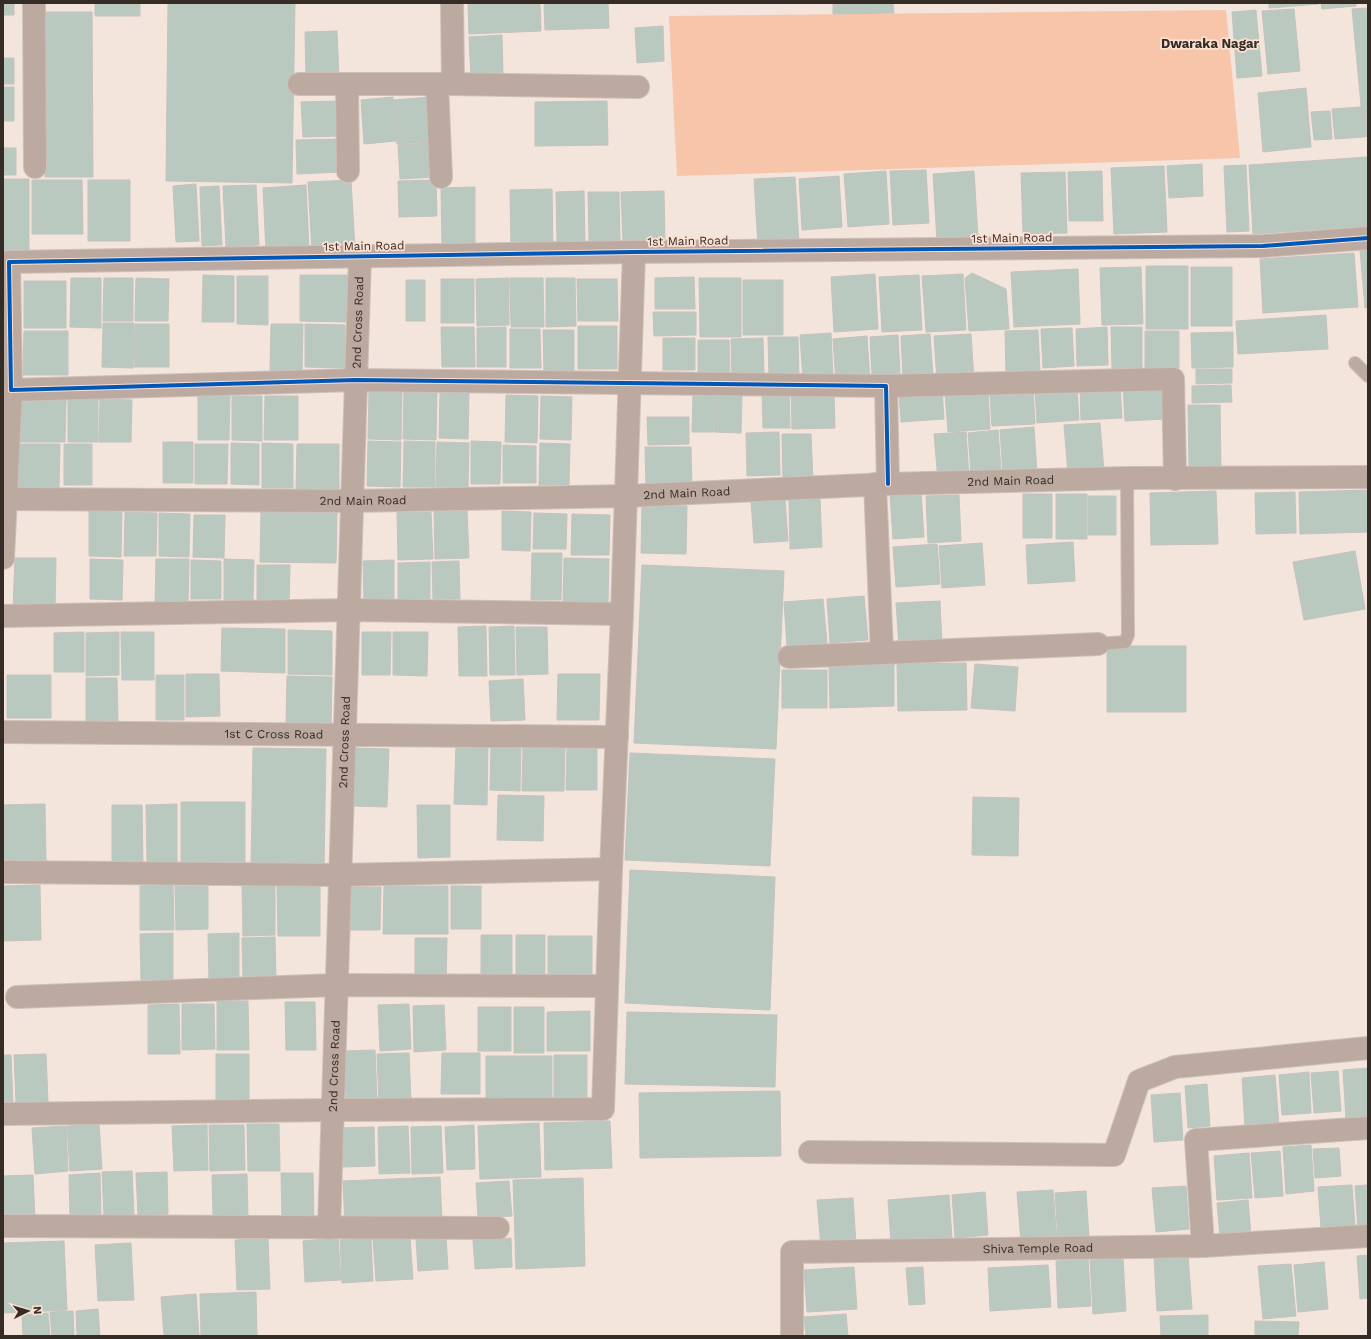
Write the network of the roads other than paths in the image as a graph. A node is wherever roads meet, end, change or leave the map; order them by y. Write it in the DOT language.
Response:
graph roads {
  1 [pos="34,3"];
  2 [pos="452,3"];
  3 [pos="299,84"];
  4 [pos="347,84"];
  5 [pos="445,84"];
  6 [pos="638,87"];
  7 [pos="35,167"];
  8 [pos="348,171"];
  9 [pos="441,177"];
  10 [pos="1368,238"];
  11 [pos="634,252"];
  12 [pos="360,256"];
  13 [pos="1355,363"];
  14 [pos="1368,376"];
  15 [pos="356,380"];
  16 [pos="629,383"];
  17 [pos="886,386"];
  18 [pos="10,390"];
  19 [pos="1368,477"];
  20 [pos="1127,478"];
  21 [pos="1175,479"];
  22 [pos="882,484"];
  23 [pos="626,496"];
  24 [pos="5,499"];
  25 [pos="352,501"];
  26 [pos="3,558"];
  27 [pos="349,610"];
  28 [pos="622,614"];
  29 [pos="3,616"];
  30 [pos="1098,644"];
  31 [pos="882,653"];
  32 [pos="788,657"];
  33 [pos="3,732"];
  34 [pos="345,734"];
  35 [pos="617,737"];
  36 [pos="611,869"];
  37 [pos="3,872"];
  38 [pos="341,875"];
  39 [pos="337,985"];
  40 [pos="607,986"];
  41 [pos="17,997"];
  42 [pos="1368,1048"];
  43 [pos="333,1110"];
  44 [pos="3,1114"];
  45 [pos="1368,1128"];
  46 [pos="810,1152"];
  47 [pos="3,1226"];
  48 [pos="329,1228"];
  49 [pos="498,1228"];
  50 [pos="1368,1236"];
  51 [pos="1203,1246"];
  52 [pos="792,1336"];
  1 -- 7 [label="street"];
  2 -- 5 [label="street"];
  3 -- 4 [label="street"];
  4 -- 5 [label="street"];
  4 -- 8 [label="street"];
  5 -- 6 [label="street"];
  5 -- 9 [label="street"];
  10 -- 11 [label="street, 1st Main Road"];
  11 -- 12 [label="street, 1st Main Road"];
  11 -- 16 [label="street"];
  12 -- 15 [label="street, 2nd Cross Road"];
  12 -- 18 [label="street, 1st Main Road"];
  13 -- 14 [label="lane"];
  15 -- 16 [label="street"];
  15 -- 18 [label="street"];
  15 -- 25 [label="street, 2nd Cross Road"];
  16 -- 17 [label="street"];
  16 -- 23 [label="street"];
  17 -- 21 [label="street"];
  17 -- 22 [label="street"];
  18 -- 24 [label="street"];
  19 -- 21 [label="street, 2nd Main Road"];
  20 -- 21 [label="street, 2nd Main Road"];
  20 -- 22 [label="street, 2nd Main Road"];
  20 -- 30 [label="lane"];
  22 -- 23 [label="street, 2nd Main Road"];
  22 -- 31 [label="street"];
  23 -- 25 [label="street, 2nd Main Road"];
  23 -- 28 [label="street"];
  24 -- 25 [label="street, 2nd Main Road"];
  24 -- 26 [label="street"];
  25 -- 27 [label="street, 2nd Cross Road"];
  27 -- 28 [label="street"];
  27 -- 29 [label="street"];
  27 -- 34 [label="street, 2nd Cross Road"];
  28 -- 35 [label="street"];
  30 -- 31 [label="street"];
  31 -- 32 [label="street"];
  33 -- 34 [label="street, 1st C Cross Road"];
  34 -- 35 [label="street, 1st C Cross Road"];
  34 -- 38 [label="street, 2nd Cross Road"];
  35 -- 36 [label="street"];
  36 -- 38 [label="street"];
  36 -- 40 [label="street"];
  37 -- 38 [label="street"];
  38 -- 39 [label="street, 2nd Cross Road"];
  39 -- 40 [label="street"];
  39 -- 41 [label="street"];
  39 -- 43 [label="street, 2nd Cross Road"];
  40 -- 43 [label="street"];
  42 -- 46 [label="street"];
  43 -- 44 [label="street"];
  43 -- 48 [label="street, 2nd Cross Road"];
  45 -- 51 [label="street"];
  47 -- 48 [label="street"];
  48 -- 49 [label="street"];
  50 -- 51 [label="street, Shiva Temple Road"];
  51 -- 52 [label="street, Shiva Temple Road"];
}
